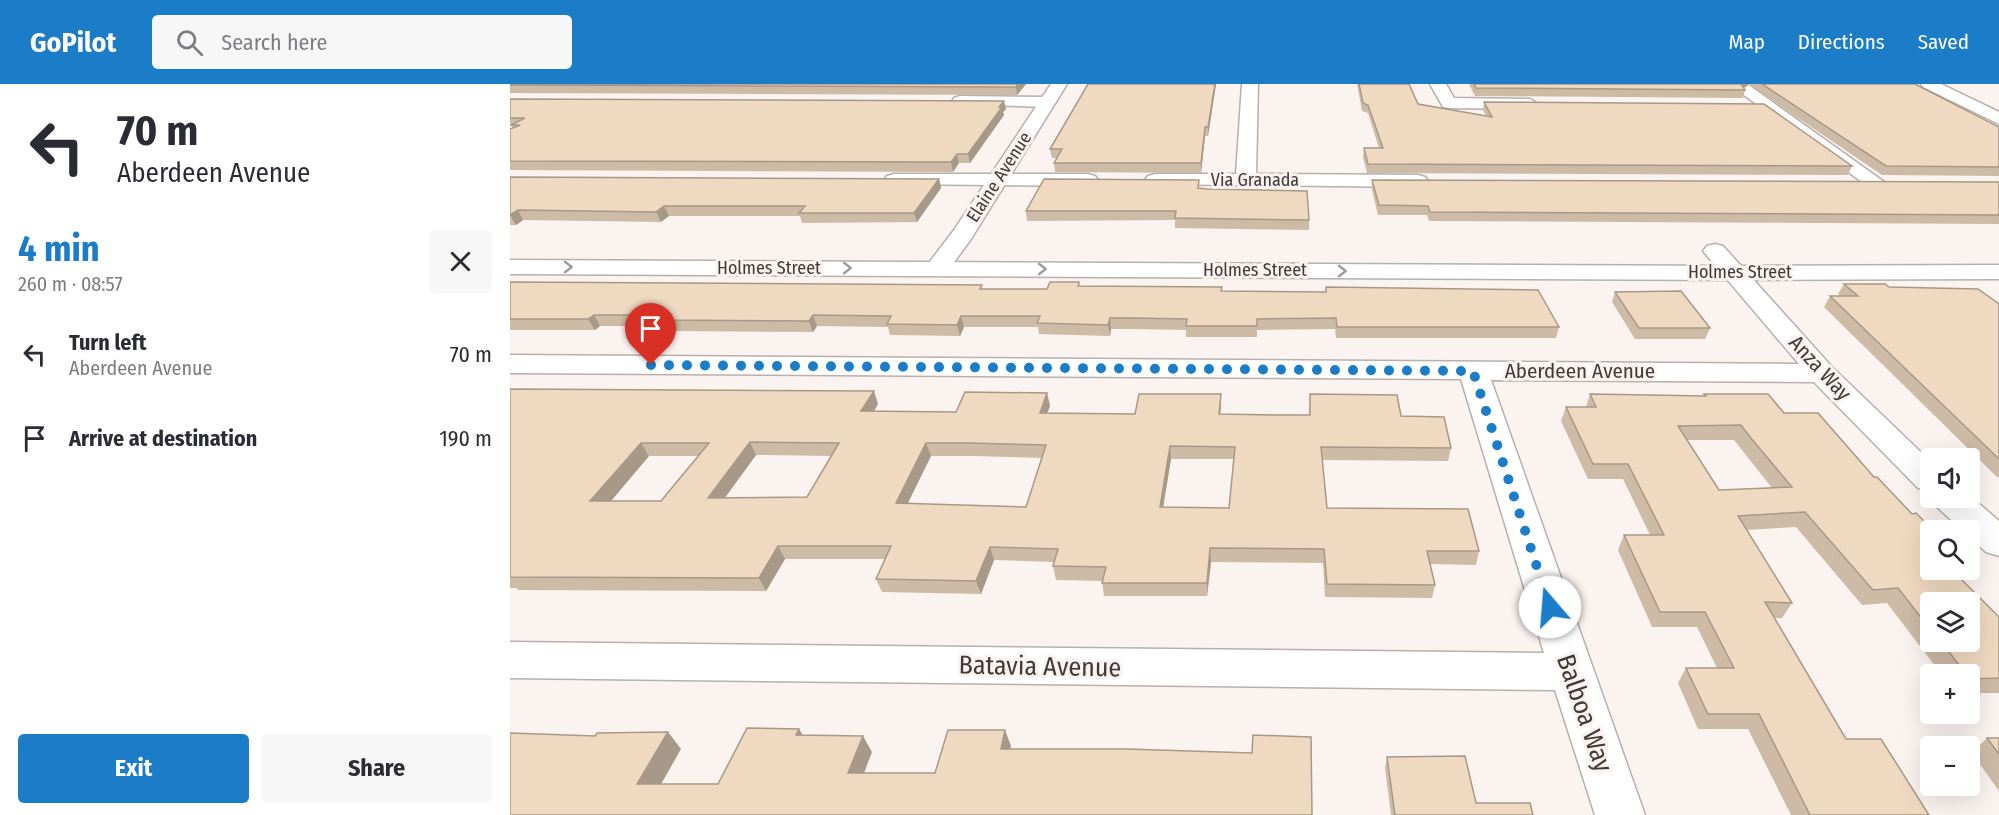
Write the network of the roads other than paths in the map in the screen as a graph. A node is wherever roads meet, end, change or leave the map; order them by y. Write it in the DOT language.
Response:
graph roads {
  1 [pos="1059,84"];
  2 [pos="1250,84"];
  3 [pos="1438,84"];
  4 [pos="1737,84"];
  5 [pos="1929,84"];
  6 [pos="946,101"];
  7 [pos="1048,102"];
  8 [pos="1543,104"];
  9 [pos="1743,105"];
  10 [pos="1766,105"];
  11 [pos="1999,119"];
  12 [pos="879,180"];
  13 [pos="998,180"];
  14 [pos="1108,180"];
  15 [pos="1131,180"];
  16 [pos="1246,180"];
  17 [pos="1437,181"];
  18 [pos="1841,183"];
  19 [pos="1877,184"];
  20 [pos="1899,184"];
  21 [pos="510,249"];
  22 [pos="1715,251"];
  23 [pos="1999,253"];
  24 [pos="943,259"];
  25 [pos="510,267"];
  26 [pos="1999,272"];
  27 [pos="1734,273"];
  28 [pos="510,364"];
  29 [pos="1473,371"];
  30 [pos="1822,373"];
  31 [pos="1920,470"];
  32 [pos="1960,508"];
  33 [pos="1999,542"];
  34 [pos="510,660"];
  35 [pos="1570,672"];
  36 [pos="1620,815"];
  1 -- 7 [label="street, Elaine Avenue"];
  2 -- 16 [label="street"];
  3 -- 8 [label="street"];
  4 -- 10 [label="street"];
  5 -- 11 [label="street"];
  6 -- 7 [label="street"];
  7 -- 13 [label="street, Elaine Avenue"];
  9 -- 10 [label="street"];
  10 -- 19 [label="street"];
  12 -- 13 [label="street"];
  13 -- 14 [label="street"];
  13 -- 24 [label="street, Elaine Avenue"];
  15 -- 16 [label="street, Via Granada"];
  16 -- 17 [label="street, Via Granada"];
  18 -- 19 [label="street"];
  19 -- 20 [label="street"];
  21 -- 24 [label="street, Holmes Street"];
  22 -- 23 [label="street, Holmes Street"];
  22 -- 24 [label="street, Holmes Street"];
  22 -- 27 [label="street, Anza Way"];
  25 -- 24 [label="street, Holmes Street, one-way"];
  24 -- 27 [label="street, Holmes Street, one-way"];
  26 -- 27 [label="street, Holmes Street"];
  27 -- 30 [label="street, Anza Way"];
  28 -- 29 [label="street, Aberdeen Avenue"];
  29 -- 30 [label="street, Aberdeen Avenue"];
  29 -- 35 [label="street, Balboa Way"];
  30 -- 31 [label="street, Anza Way"];
  32 -- 33 [label="street"];
  34 -- 35 [label="street, Batavia Avenue"];
  35 -- 36 [label="street, Balboa Way"];
}
